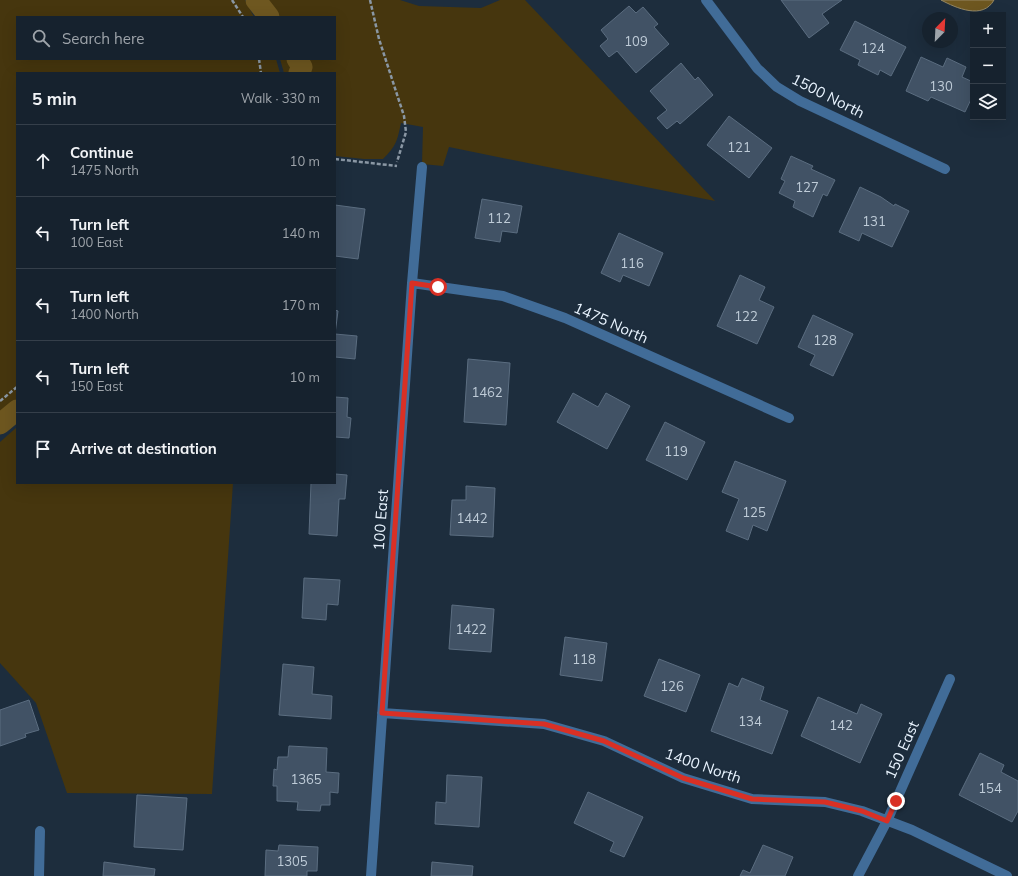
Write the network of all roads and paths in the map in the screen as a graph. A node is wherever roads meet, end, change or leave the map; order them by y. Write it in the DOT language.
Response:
graph roads {
  1 [pos="232,0"];
  2 [pos="370,0"];
  3 [pos="706,0"];
  4 [pos="242,16"];
  5 [pos="259,60"];
  6 [pos="261,72"];
  7 [pos="336,159"];
  8 [pos="397,162"];
  9 [pos="397,166"];
  10 [pos="422,167"];
  11 [pos="945,169"];
  12 [pos="412,283"];
  13 [pos="16,388"];
  14 [pos="0,401"];
  15 [pos="789,418"];
  16 [pos="950,678"];
  17 [pos="382,713"];
  18 [pos="887,821"];
  19 [pos="40,831"];
  20 [pos="39,876"];
  21 [pos="371,876"];
  22 [pos="858,876"];
  23 [pos="1007,876"];
  1 -- 4 [label="path"];
  2 -- 8 [label="path"];
  3 -- 11 [label="street, 1500 North"];
  5 -- 6 [label="path"];
  7 -- 9 [label="path"];
  10 -- 12 [label="street, 100 East"];
  12 -- 15 [label="street, 1475 North"];
  12 -- 17 [label="street, 100 East"];
  13 -- 14 [label="path"];
  16 -- 18 [label="street, 150 East"];
  17 -- 18 [label="street, 1400 North"];
  17 -- 21 [label="street, 100 East"];
  18 -- 22 [label="street, 150 East"];
  18 -- 23 [label="street, 1400 North"];
  19 -- 20 [label="street"];
}
